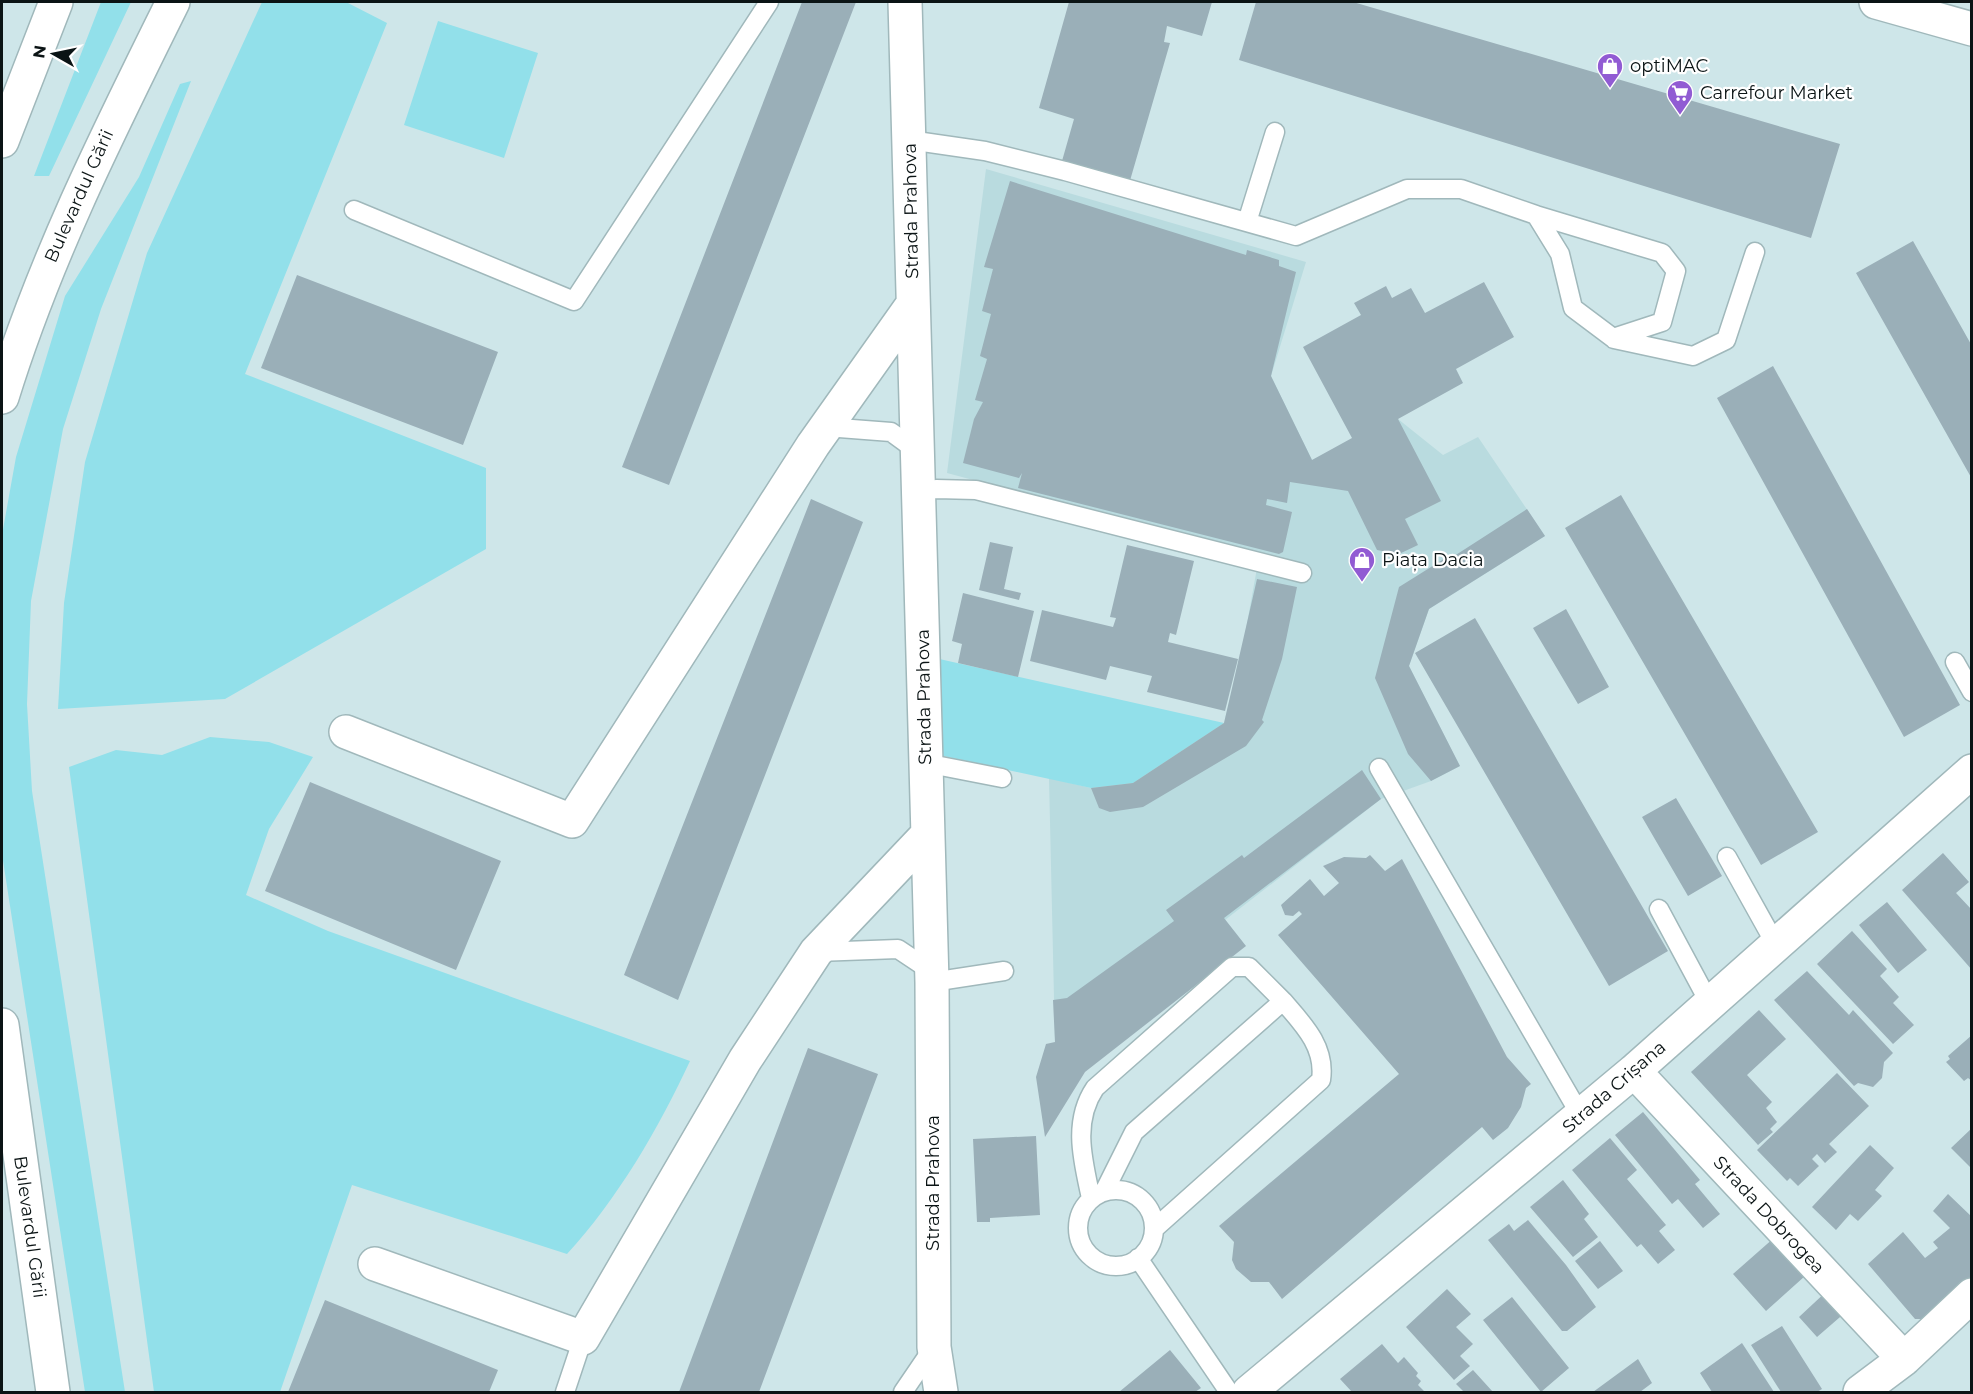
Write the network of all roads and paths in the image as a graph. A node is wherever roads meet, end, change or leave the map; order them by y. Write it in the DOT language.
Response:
graph roads {
  1 [pos="56,2"];
  2 [pos="173,2"];
  3 [pos="769,2"];
  4 [pos="905,2"];
  5 [pos="1876,2"];
  6 [pos="1971,29"];
  7 [pos="1275,132"];
  8 [pos="909,140"];
  9 [pos="2,141"];
  10 [pos="354,210"];
  11 [pos="1536,215"];
  12 [pos="1247,222"];
  13 [pos="1755,252"];
  14 [pos="913,304"];
  15 [pos="1613,338"];
  16 [pos="2,397"];
  17 [pos="826,427"];
  18 [pos="917,451"];
  19 [pos="919,492"];
  20 [pos="1302,573"];
  21 [pos="1955,662"];
  22 [pos="1971,692"];
  23 [pos="346,732"];
  24 [pos="925,763"];
  25 [pos="1379,768"];
  26 [pos="1971,771"];
  27 [pos="1002,778"];
  28 [pos="927,835"];
  29 [pos="1727,857"];
  30 [pos="1659,909"];
  31 [pos="1776,945"];
  32 [pos="816,952"];
  33 [pos="1004,971"];
  34 [pos="932,977"];
  35 [pos="1283,1001"];
  36 [pos="1710,1004"];
  37 [pos="2,1025"];
  38 [pos="1634,1071"];
  39 [pos="1581,1116"];
  40 [pos="1098,1195"];
  41 [pos="1154,1229"];
  42 [pos="1138,1258"];
  43 [pos="375,1264"];
  44 [pos="1971,1295"];
  45 [pos="583,1338"];
  46 [pos="934,1347"];
  47 [pos="1904,1359"];
  48 [pos="53,1392"];
  49 [pos="566,1392"];
  50 [pos="903,1392"];
  51 [pos="941,1392"];
  52 [pos="1229,1392"];
  53 [pos="1249,1392"];
  54 [pos="1860,1392"];
  1 -- 9 [label="street"];
  2 -- 16 [label="street, Bulevardul Gării"];
  3 -- 10 [label="lane"];
  4 -- 8 [label="street, Strada Prahova"];
  5 -- 6 [label="street"];
  7 -- 12 [label="lane"];
  8 -- 12 [label="lane"];
  8 -- 14 [label="street, Strada Prahova"];
  11 -- 12 [label="lane"];
  11 -- 15 [label="lane"];
  11 -- 15 [label="lane"];
  13 -- 15 [label="lane"];
  14 -- 17 [label="street"];
  14 -- 18 [label="street, Strada Prahova"];
  17 -- 18 [label="lane"];
  17 -- 23 [label="street"];
  18 -- 19 [label="street, Strada Prahova"];
  19 -- 20 [label="lane"];
  19 -- 24 [label="street, Strada Prahova"];
  21 -- 22 [label="lane"];
  24 -- 27 [label="lane"];
  24 -- 28 [label="street, Strada Prahova"];
  25 -- 39 [label="lane"];
  26 -- 31 [label="street, Strada Crișana"];
  28 -- 32 [label="street"];
  28 -- 34 [label="street, Strada Prahova"];
  29 -- 31 [label="lane"];
  30 -- 36 [label="lane"];
  31 -- 36 [label="street, Strada Crișana"];
  32 -- 34 [label="lane"];
  32 -- 45 [label="street"];
  33 -- 34 [label="lane"];
  34 -- 46 [label="street, Strada Prahova"];
  35 -- 40 [label="lane"];
  35 -- 40 [label="lane"];
  35 -- 41 [label="lane"];
  36 -- 38 [label="street, Strada Crișana"];
  37 -- 48 [label="street, Bulevardul Gării"];
  38 -- 39 [label="street, Strada Crișana"];
  38 -- 47 [label="street, Strada Dobrogea"];
  39 -- 53 [label="street, Strada Crișana"];
  40 -- 41 [label="lane"];
  40 -- 42 [label="lane"];
  41 -- 42 [label="lane"];
  42 -- 52 [label="lane"];
  43 -- 45 [label="street"];
  44 -- 47 [label="street"];
  45 -- 49 [label="lane"];
  46 -- 50 [label="lane"];
  46 -- 51 [label="street, Strada Prahova"];
  47 -- 54 [label="street"];
}
